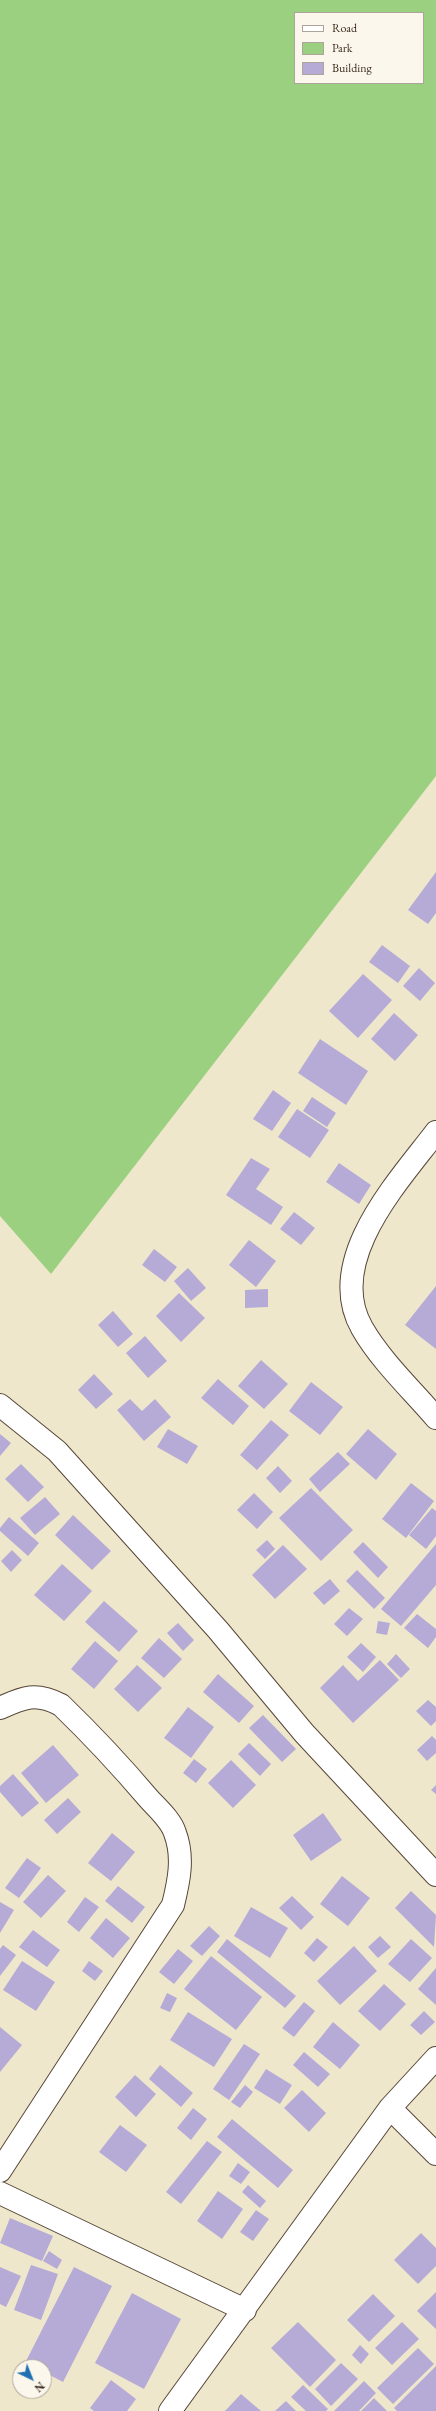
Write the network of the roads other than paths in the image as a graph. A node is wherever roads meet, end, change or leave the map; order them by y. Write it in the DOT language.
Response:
graph roads {
  1 [pos="436,1132"];
  2 [pos="0,1405"];
  3 [pos="436,1418"];
  4 [pos="0,1708"];
  5 [pos="436,1875"];
  6 [pos="436,2058"];
  7 [pos="390,2108"];
  8 [pos="436,2154"];
  9 [pos="0,2171"];
  10 [pos="0,2193"];
  11 [pos="246,2310"];
  12 [pos="170,2411"];
  1 -- 3 [label="street"];
  2 -- 5 [label="street"];
  4 -- 9 [label="street"];
  6 -- 7 [label="street"];
  7 -- 8 [label="street"];
  7 -- 11 [label="street"];
  10 -- 11 [label="street"];
  11 -- 12 [label="street"];
}
